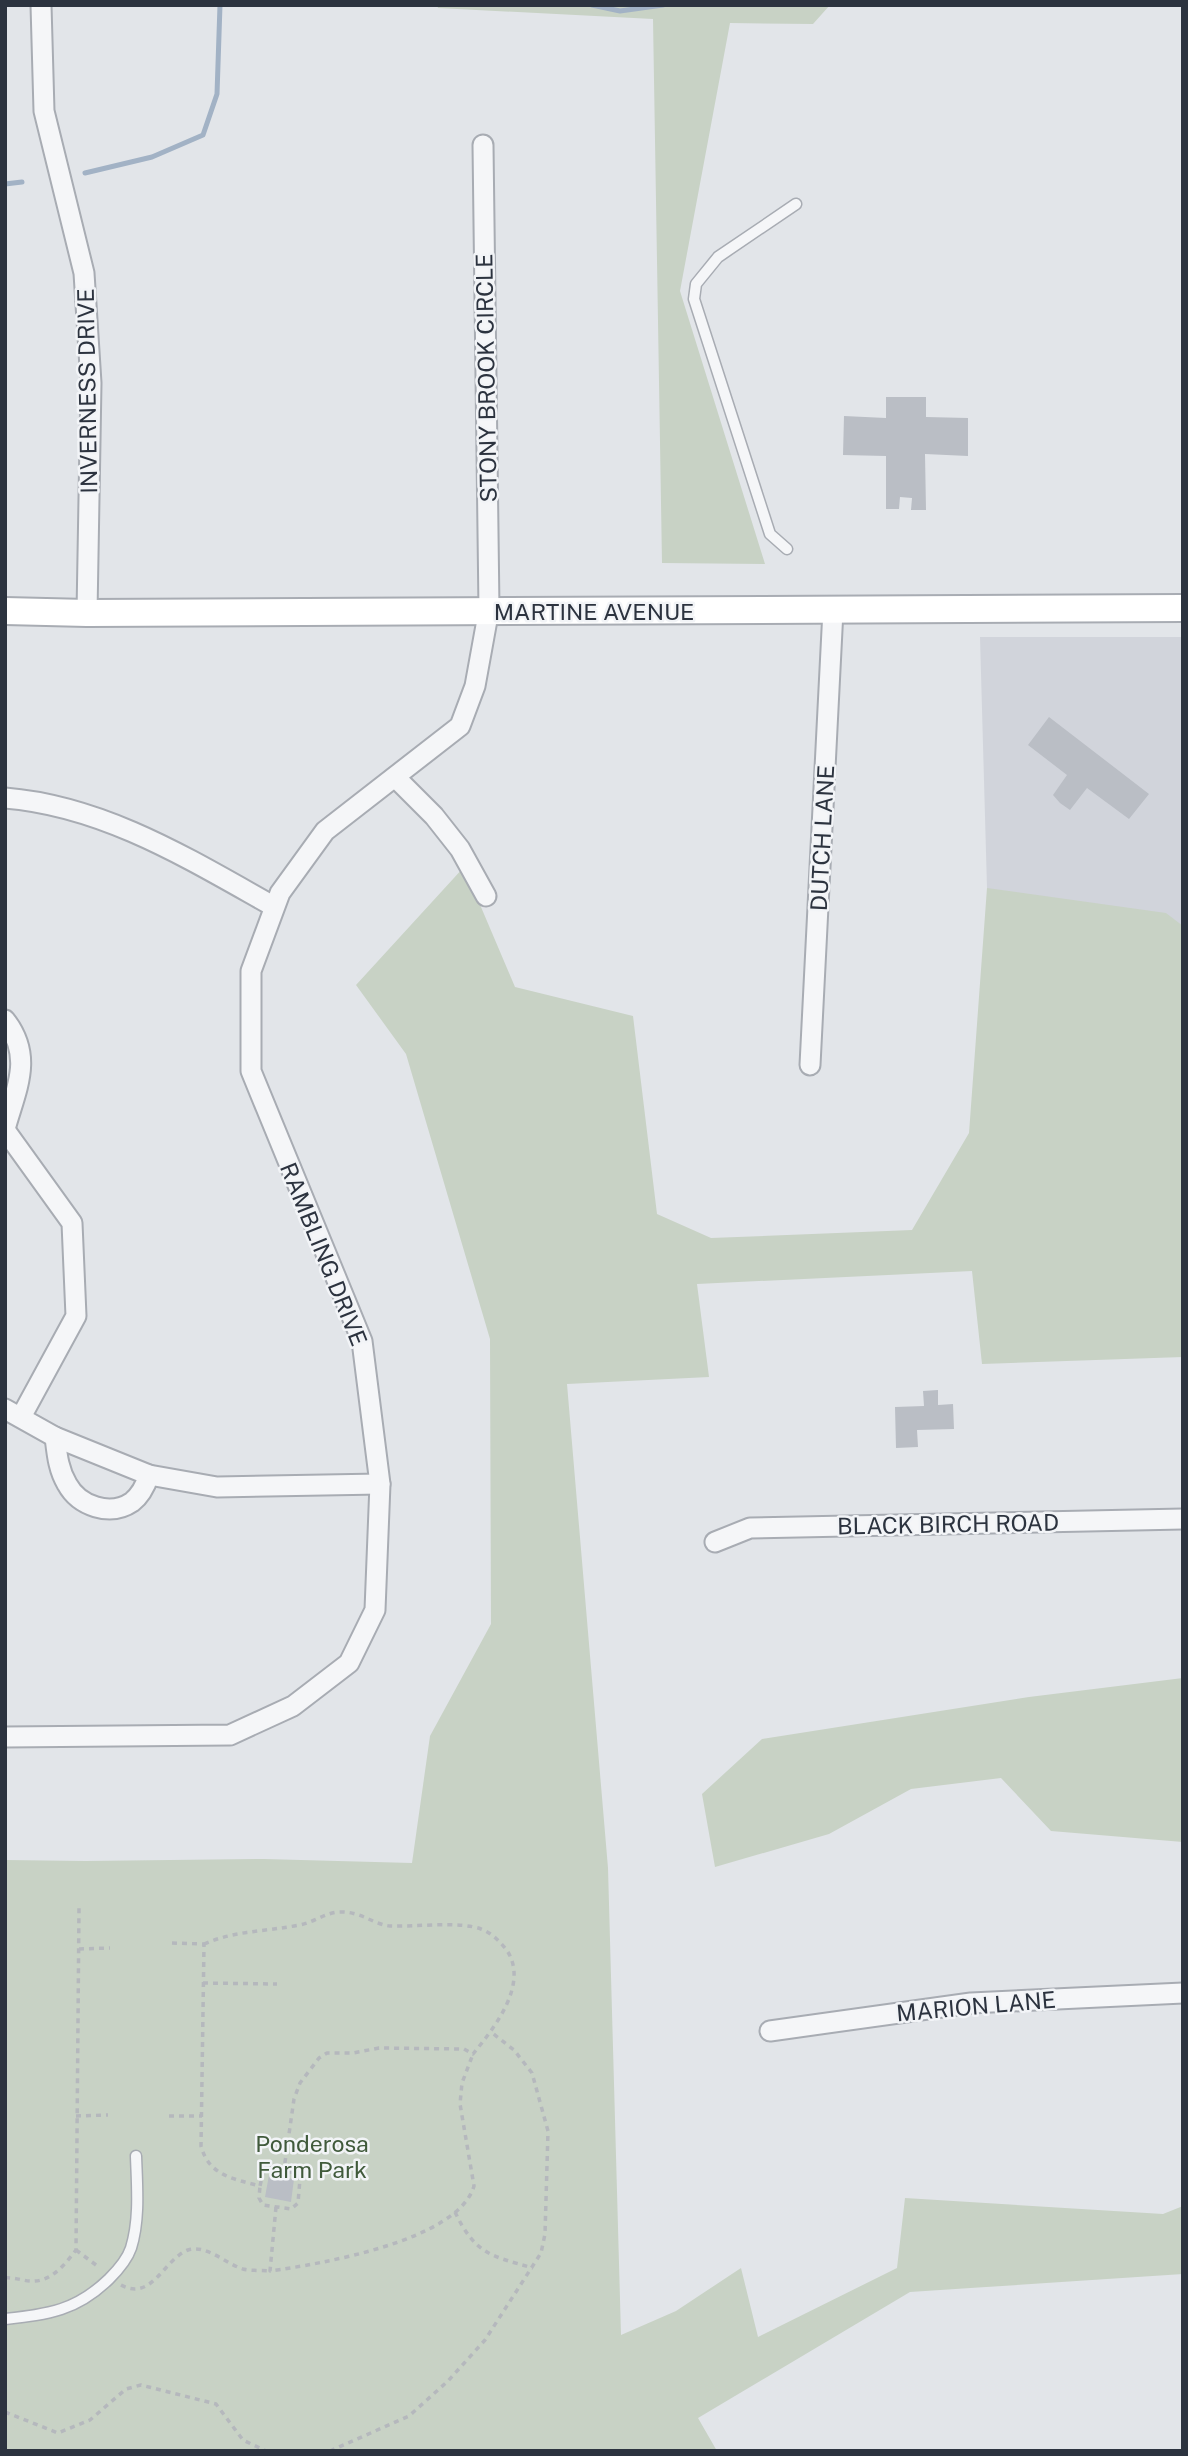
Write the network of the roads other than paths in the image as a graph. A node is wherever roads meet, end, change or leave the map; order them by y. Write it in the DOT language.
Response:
graph roads {
  1 [pos="41,5"];
  2 [pos="483,145"];
  3 [pos="796,204"];
  4 [pos="787,549"];
  5 [pos="1183,608"];
  6 [pos="833,610"];
  7 [pos="5,611"];
  8 [pos="489,612"];
  9 [pos="87,613"];
  10 [pos="395,777"];
  11 [pos="5,798"];
  12 [pos="486,896"];
  13 [pos="273,906"];
  14 [pos="5,1020"];
  15 [pos="810,1065"];
  16 [pos="5,1129"];
  17 [pos="13,1413"];
  18 [pos="55,1437"];
  19 [pos="149,1475"];
  20 [pos="380,1484"];
  21 [pos="1183,1519"];
  22 [pos="715,1542"];
  23 [pos="5,1737"];
  24 [pos="1183,1993"];
  25 [pos="770,2031"];
  26 [pos="136,2156"];
  27 [pos="5,2319"];
  1 -- 9 [label="street, INVERNESS DRIVE"];
  2 -- 8 [label="street, STONY BROOK CIRCLE"];
  3 -- 4 [label="lane"];
  5 -- 6 [label="main road, MARTINE AVENUE"];
  6 -- 8 [label="main road, MARTINE AVENUE"];
  6 -- 15 [label="street, DUTCH LANE"];
  7 -- 9 [label="main road, MARTINE AVENUE"];
  8 -- 9 [label="main road, MARTINE AVENUE"];
  8 -- 10 [label="street, RAMBLING DRIVE"];
  10 -- 12 [label="street"];
  10 -- 13 [label="street, RAMBLING DRIVE"];
  11 -- 13 [label="street"];
  13 -- 20 [label="street, RAMBLING DRIVE"];
  14 -- 16 [label="street"];
  16 -- 17 [label="street"];
  17 -- 18 [label="street"];
  18 -- 19 [label="street"];
  18 -- 19 [label="street"];
  19 -- 20 [label="street"];
  20 -- 23 [label="street, RAMBLING DRIVE"];
  21 -- 22 [label="street, BLACK BIRCH ROAD"];
  24 -- 25 [label="street, MARION LANE"];
  26 -- 27 [label="lane"];
}
